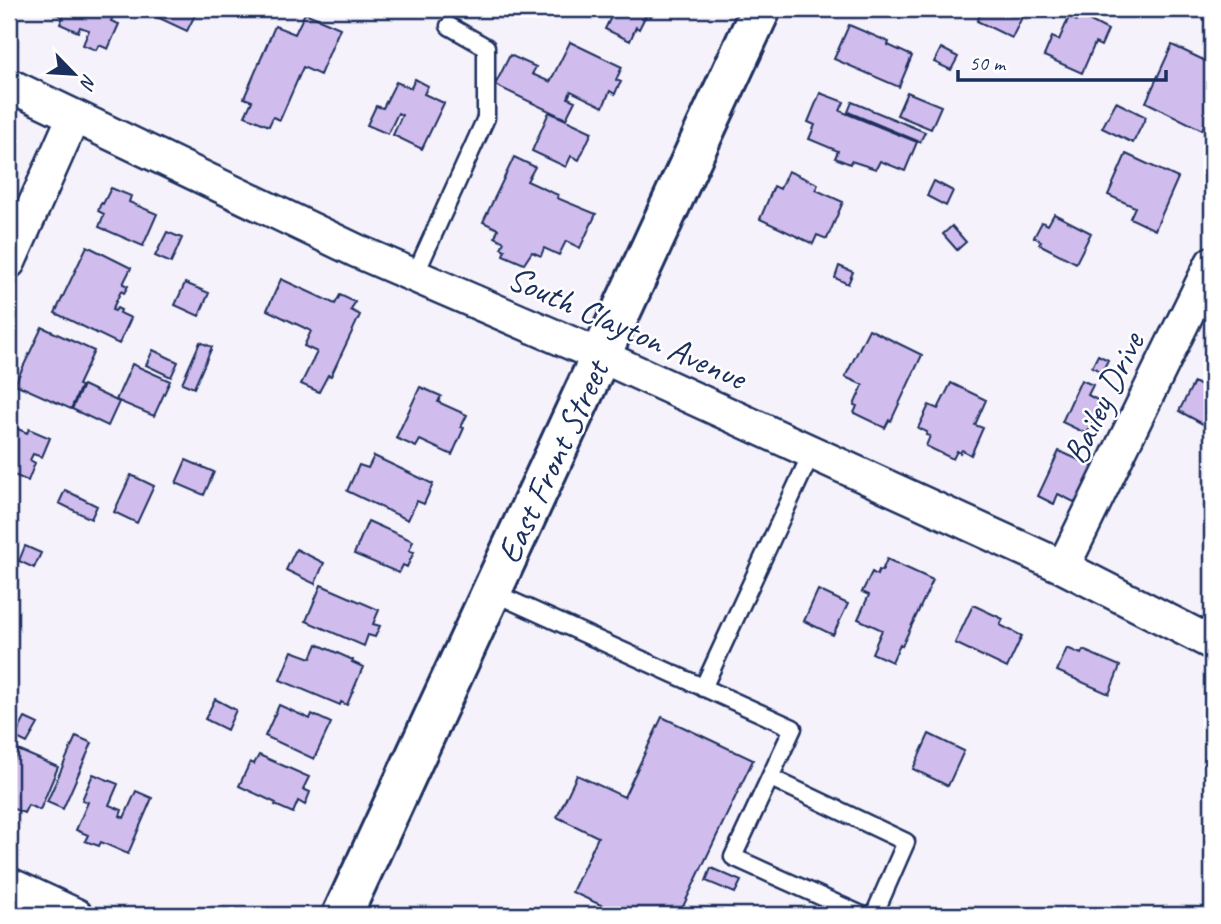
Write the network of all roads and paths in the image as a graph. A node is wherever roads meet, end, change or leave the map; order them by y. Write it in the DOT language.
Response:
graph roads {
  1 [pos="761,9"];
  2 [pos="449,26"];
  3 [pos="9,85"];
  4 [pos="74,116"];
  5 [pos="9,262"];
  6 [pos="1212,263"];
  7 [pos="415,275"];
  8 [pos="601,356"];
  9 [pos="812,453"];
  10 [pos="1063,567"];
  11 [pos="492,592"];
  12 [pos="1212,643"];
  13 [pos="703,688"];
  14 [pos="771,778"];
  15 [pos="9,884"];
  16 [pos="76,915"];
  17 [pos="342,915"];
  18 [pos="862,915"];
  19 [pos="874,915"];
  1 -- 8 [label="main road, East Front Street"];
  2 -- 7 [label="lane"];
  3 -- 4 [label="street, South Clayton Avenue"];
  4 -- 5 [label="street"];
  4 -- 7 [label="street, South Clayton Avenue"];
  6 -- 10 [label="street, Bailey Drive"];
  7 -- 8 [label="street, South Clayton Avenue"];
  8 -- 9 [label="street, South Clayton Avenue"];
  8 -- 11 [label="main road, East Front Street"];
  9 -- 10 [label="street, South Clayton Avenue"];
  9 -- 13 [label="lane"];
  10 -- 12 [label="street, South Clayton Avenue"];
  11 -- 13 [label="lane"];
  11 -- 17 [label="main road, East Front Street"];
  13 -- 14 [label="lane"];
  14 -- 18 [label="lane"];
  14 -- 19 [label="lane"];
  15 -- 16 [label="street"];
}
